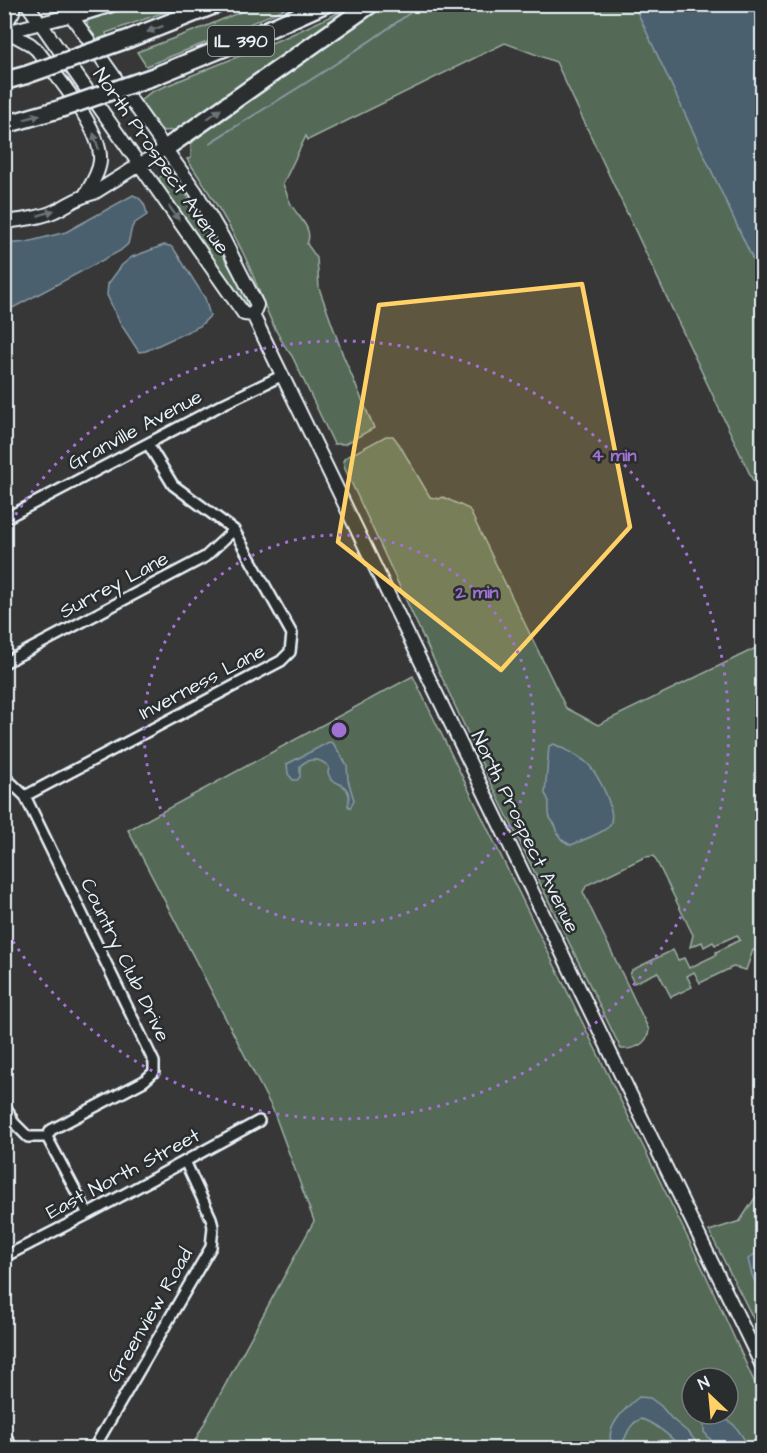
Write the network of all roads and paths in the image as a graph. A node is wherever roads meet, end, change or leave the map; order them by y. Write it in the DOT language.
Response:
graph roads {
  1 [pos="14,4"];
  2 [pos="27,4"];
  3 [pos="108,4"];
  4 [pos="217,4"];
  5 [pos="325,4"];
  6 [pos="371,4"];
  7 [pos="68,10"];
  8 [pos="41,24"];
  9 [pos="6,30"];
  10 [pos="4,81"];
  11 [pos="4,126"];
  12 [pos="166,148"];
  13 [pos="141,165"];
  14 [pos="85,195"];
  15 [pos="4,222"];
  16 [pos="253,315"];
  17 [pos="283,375"];
  18 [pos="148,444"];
  19 [pos="4,519"];
  20 [pos="234,530"];
  21 [pos="4,663"];
  22 [pos="4,776"];
  23 [pos="25,796"];
  24 [pos="4,1103"];
  25 [pos="259,1121"];
  26 [pos="47,1137"];
  27 [pos="185,1161"];
  28 [pos="88,1214"];
  29 [pos="4,1257"];
  30 [pos="762,1366"];
  31 [pos="4,1432"];
  32 [pos="12,1449"];
  33 [pos="94,1449"];
  1 -- 9 [label="main road"];
  2 -- 8 [label="main road, North Prospect Avenue"];
  3 -- 7 [label="highway"];
  4 -- 10 [label="highway, IL 390, one-way, bridge"];
  11 -- 5 [label="highway, IL 390, one-way, bridge"];
  12 -- 6 [label="highway, one-way"];
  7 -- 8 [label="main road"];
  7 -- 12 [label="main road, North Prospect Avenue"];
  8 -- 9 [label="main road"];
  8 -- 13 [label="main road, North Prospect Avenue"];
  14 -- 9 [label="main road, one-way"];
  12 -- 13 [label="main road"];
  12 -- 16 [label="main road, North Prospect Avenue"];
  13 -- 14 [label="main road"];
  13 -- 16 [label="main road, North Prospect Avenue, one-way"];
  15 -- 14 [label="main road, one-way"];
  16 -- 17 [label="main road, North Prospect Avenue"];
  17 -- 18 [label="street, Granville Avenue"];
  17 -- 30 [label="main road, North Prospect Avenue"];
  18 -- 19 [label="street, Granville Avenue"];
  18 -- 20 [label="street, Inverness Lane"];
  20 -- 21 [label="street, Surrey Lane"];
  20 -- 23 [label="street, Inverness Lane"];
  22 -- 23 [label="street, Country Club Drive"];
  23 -- 26 [label="street, Country Club Drive"];
  24 -- 26 [label="street"];
  25 -- 27 [label="street, East North Street"];
  26 -- 28 [label="street"];
  27 -- 28 [label="street, East North Street"];
  27 -- 33 [label="street, Greenview Road"];
  28 -- 29 [label="street, East North Street"];
  31 -- 32 [label="street"];
}
